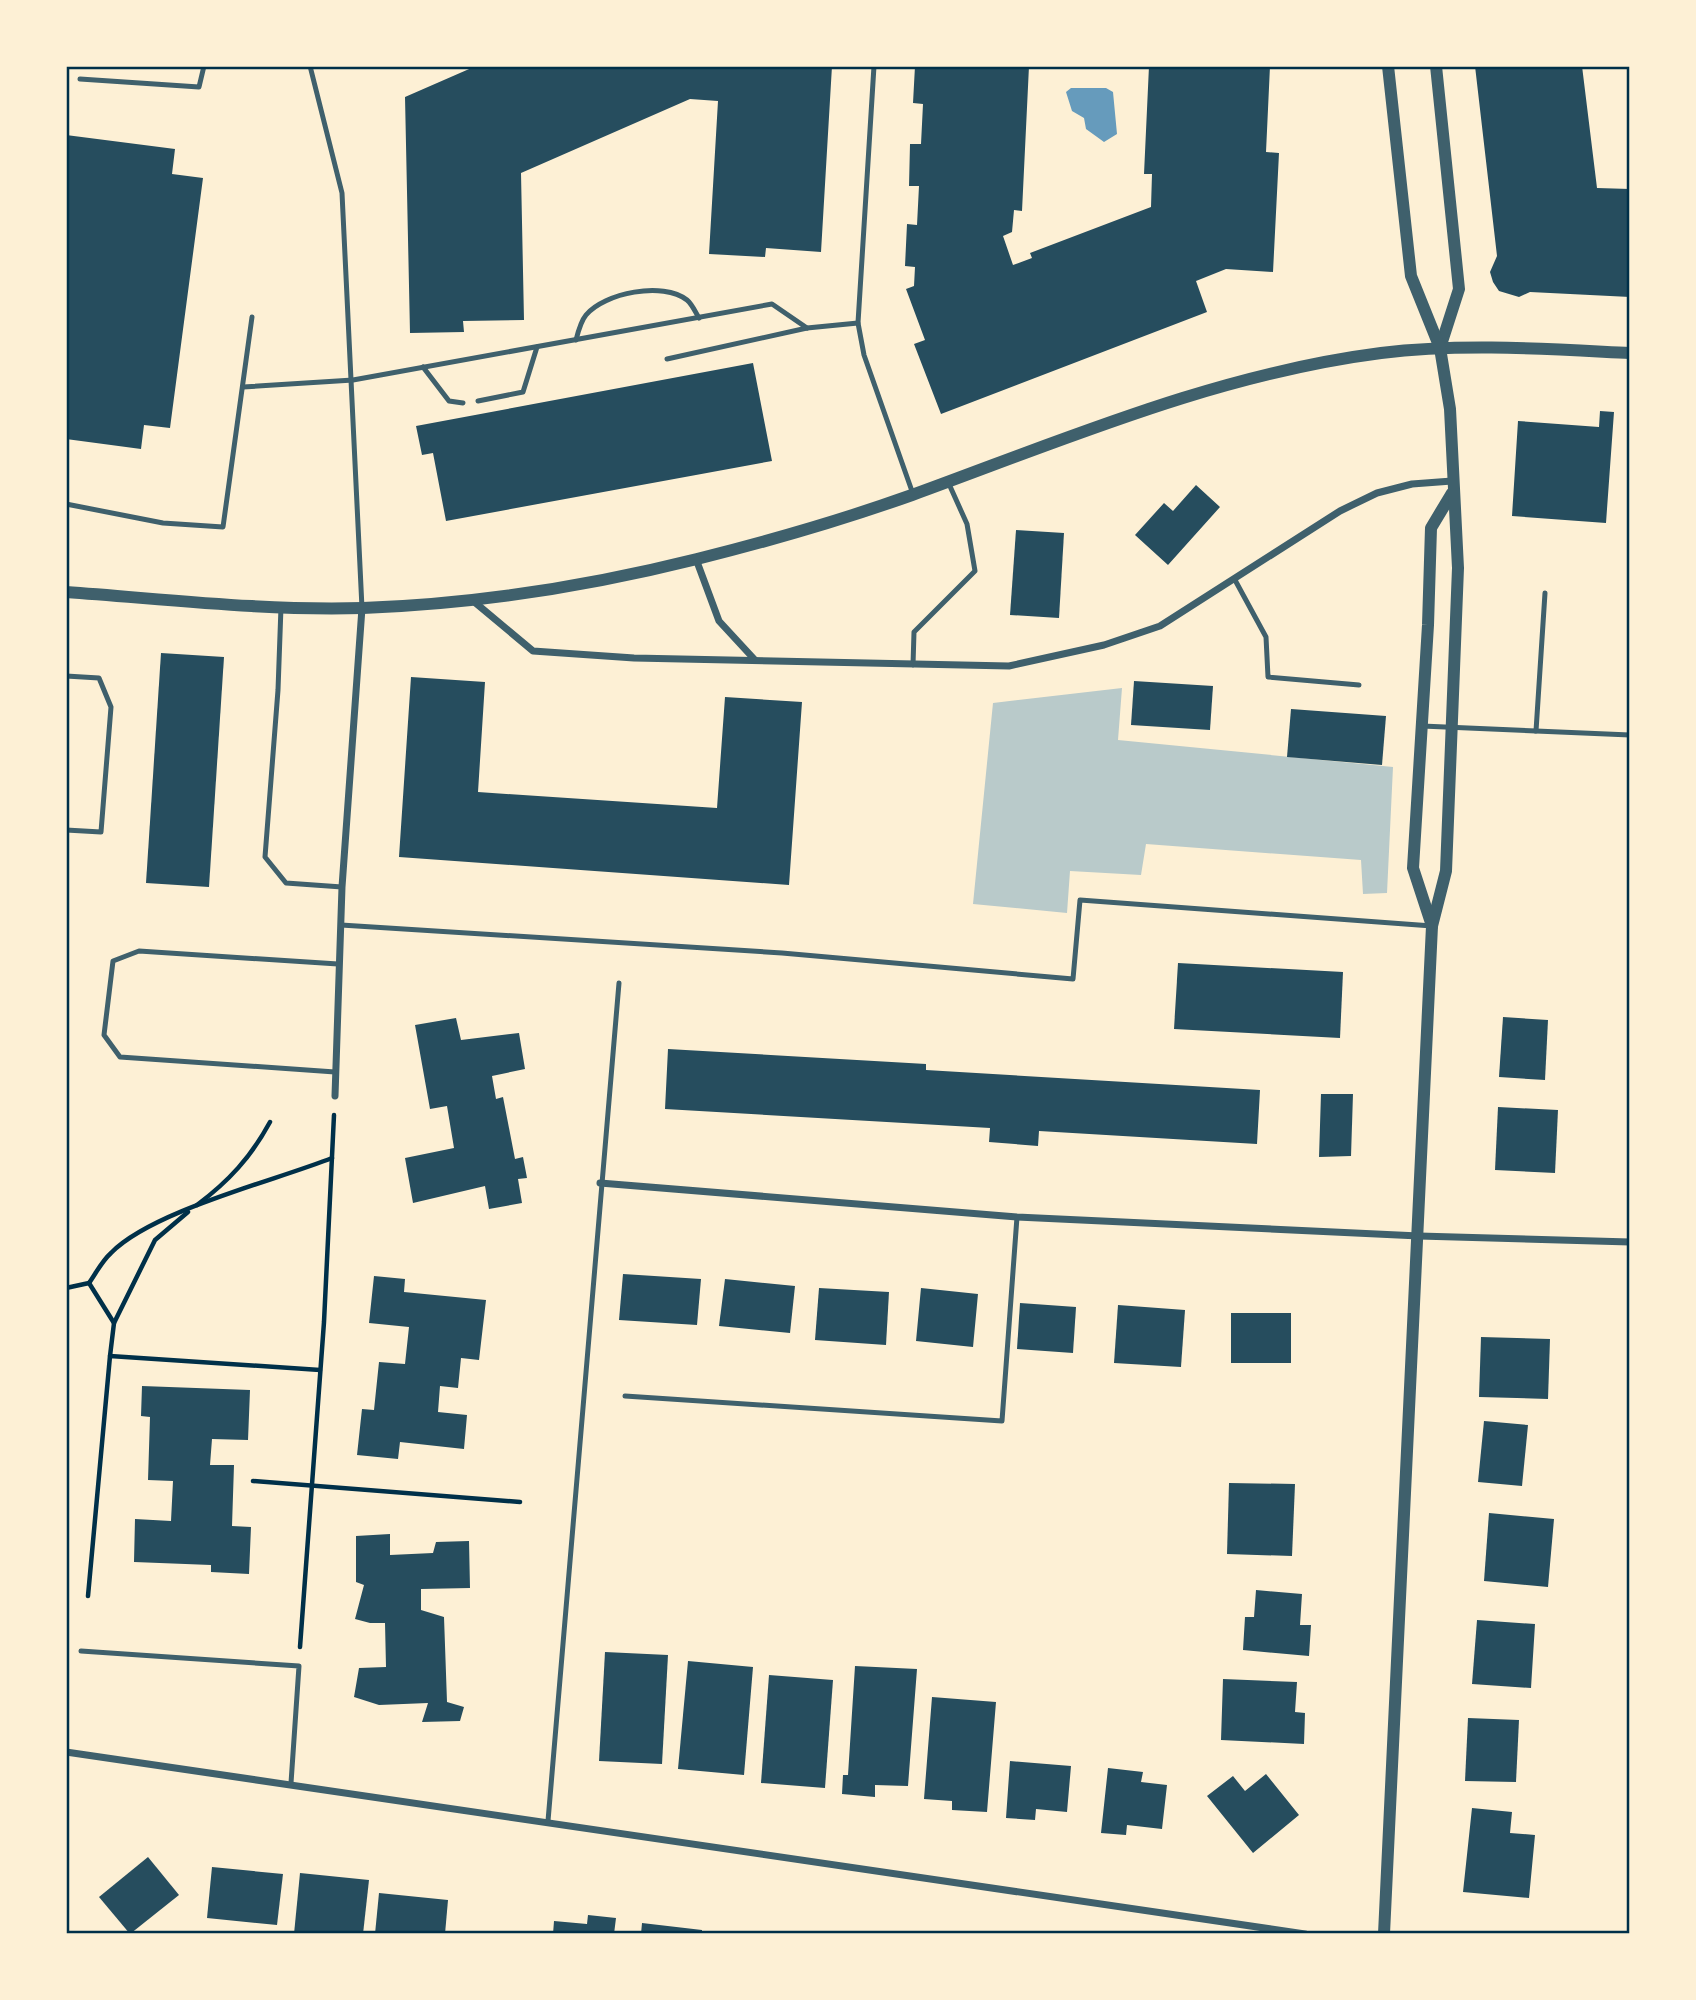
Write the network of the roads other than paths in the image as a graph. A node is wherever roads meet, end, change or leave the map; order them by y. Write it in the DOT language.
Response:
graph roads {
  1 [pos="204,66"];
  2 [pos="310,66"];
  3 [pos="874,66"];
  4 [pos="1388,66"];
  5 [pos="1436,66"];
  6 [pos="80,79"];
  7 [pos="252,317"];
  8 [pos="699,318"];
  9 [pos="858,323"];
  10 [pos="807,328"];
  11 [pos="576,340"];
  12 [pos="537,347"];
  13 [pos="1440,348"];
  14 [pos="1629,353"];
  15 [pos="667,359"];
  16 [pos="423,367"];
  17 [pos="353,380"];
  18 [pos="243,387"];
  19 [pos="478,401"];
  20 [pos="463,403"];
  21 [pos="947,481"];
  22 [pos="1452,487"];
  23 [pos="913,494"];
  24 [pos="66,504"];
  25 [pos="696,559"];
  26 [pos="1235,580"];
  27 [pos="66,592"];
  28 [pos="1545,593"];
  29 [pos="472,600"];
  30 [pos="281,607"];
  31 [pos="362,608"];
  32 [pos="755,660"];
  33 [pos="913,666"];
  34 [pos="66,676"];
  35 [pos="1359,685"];
  36 [pos="1422,726"];
  37 [pos="1453,726"];
  38 [pos="1535,731"];
  39 [pos="1629,735"];
  40 [pos="66,830"];
  41 [pos="342,887"];
  42 [pos="341,925"];
  43 [pos="1432,926"];
  44 [pos="338,964"];
  45 [pos="619,983"];
  46 [pos="335,1072"];
  47 [pos="335,1096"];
  48 [pos="600,1183"];
  49 [pos="1017,1217"];
  50 [pos="1419,1236"];
  51 [pos="1629,1242"];
  52 [pos="625,1396"];
  53 [pos="81,1651"];
  54 [pos="66,1752"];
  55 [pos="291,1783"];
  56 [pos="548,1821"];
  57 [pos="1305,1934"];
  58 [pos="1384,1934"];
  1 -- 6 [label="lane"];
  2 -- 17 [label="lane"];
  3 -- 9 [label="lane"];
  4 -- 13 [label="street"];
  5 -- 13 [label="street"];
  7 -- 18 [label="lane"];
  8 -- 10 [label="lane"];
  8 -- 11 [label="lane"];
  8 -- 11 [label="lane"];
  9 -- 10 [label="lane"];
  9 -- 23 [label="lane"];
  10 -- 15 [label="lane"];
  11 -- 12 [label="lane"];
  12 -- 16 [label="lane"];
  12 -- 19 [label="lane"];
  13 -- 14 [label="street"];
  13 -- 21 [label="street"];
  13 -- 22 [label="street"];
  16 -- 17 [label="lane"];
  16 -- 20 [label="lane"];
  17 -- 18 [label="lane"];
  17 -- 31 [label="lane"];
  18 -- 24 [label="lane"];
  21 -- 23 [label="street"];
  21 -- 33 [label="lane"];
  22 -- 26 [label="street"];
  22 -- 36 [label="street"];
  22 -- 37 [label="street"];
  23 -- 25 [label="street"];
  25 -- 29 [label="street"];
  25 -- 32 [label="street"];
  26 -- 33 [label="street"];
  26 -- 35 [label="lane"];
  27 -- 30 [label="street"];
  28 -- 38 [label="lane"];
  29 -- 31 [label="street"];
  29 -- 32 [label="street"];
  30 -- 31 [label="street"];
  30 -- 41 [label="lane"];
  31 -- 41 [label="street"];
  32 -- 33 [label="street"];
  34 -- 40 [label="lane"];
  36 -- 37 [label="lane"];
  36 -- 43 [label="street"];
  37 -- 38 [label="lane"];
  37 -- 43 [label="street"];
  38 -- 39 [label="lane"];
  41 -- 42 [label="street"];
  42 -- 43 [label="lane"];
  42 -- 44 [label="street"];
  43 -- 50 [label="street"];
  44 -- 46 [label="street"];
  44 -- 46 [label="lane"];
  45 -- 48 [label="lane"];
  46 -- 47 [label="street"];
  48 -- 49 [label="street"];
  48 -- 56 [label="lane"];
  49 -- 50 [label="street"];
  49 -- 52 [label="lane"];
  50 -- 51 [label="street"];
  50 -- 58 [label="street"];
  53 -- 55 [label="lane"];
  54 -- 55 [label="street"];
  55 -- 56 [label="street"];
  56 -- 57 [label="street"];
}
